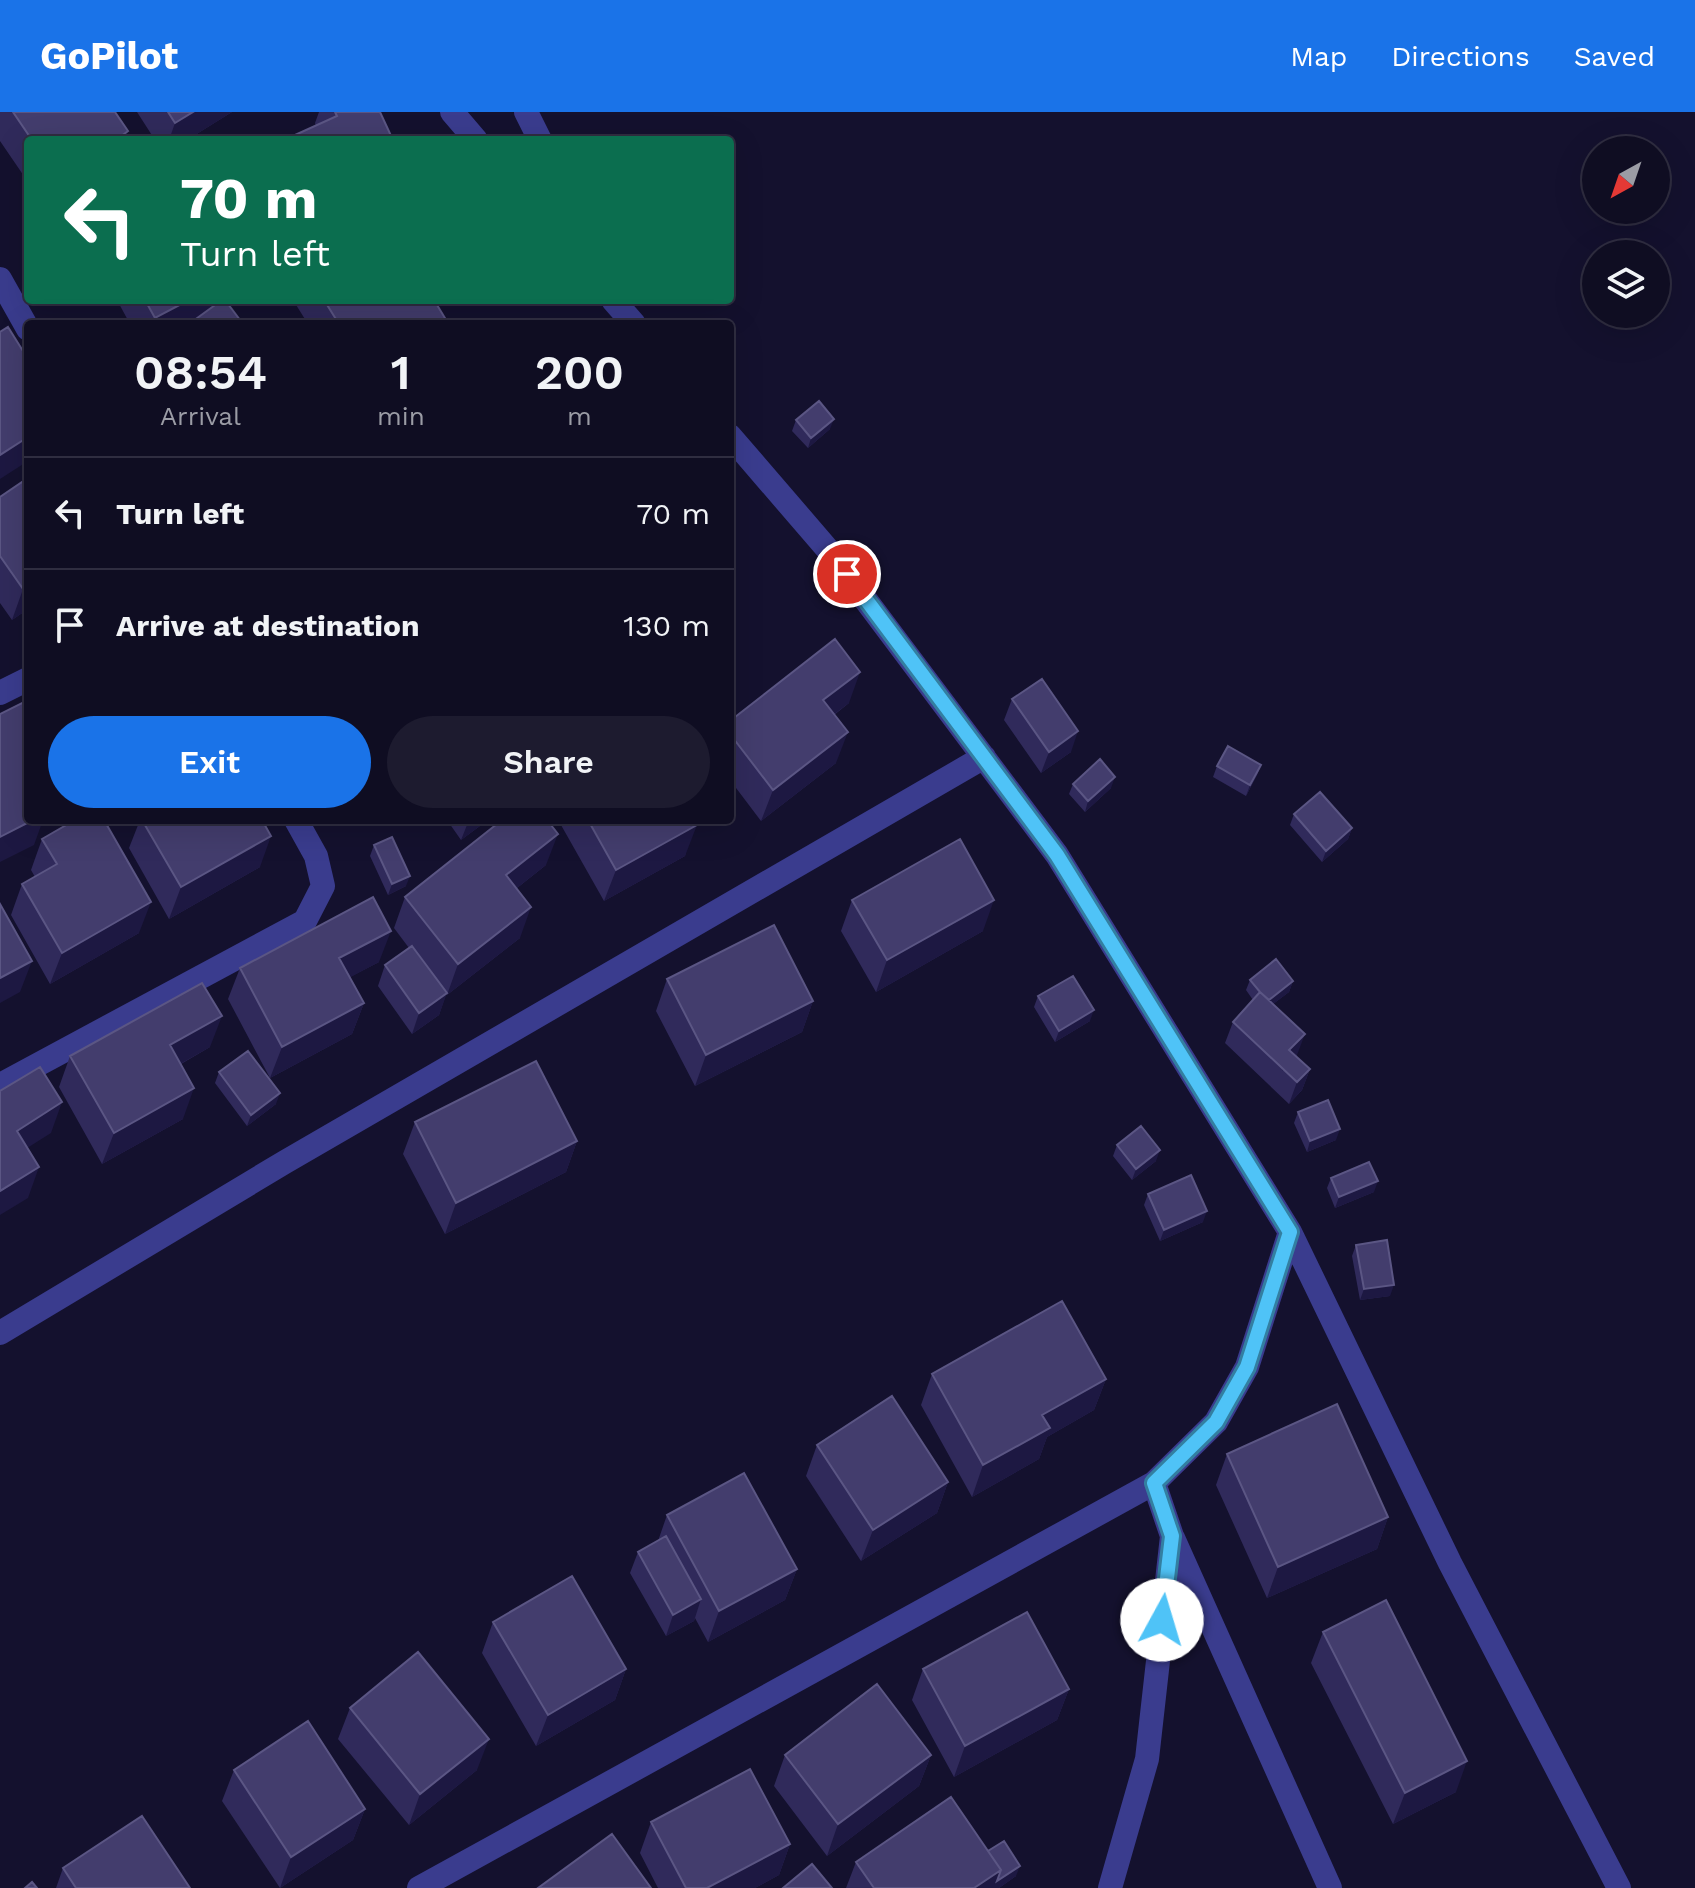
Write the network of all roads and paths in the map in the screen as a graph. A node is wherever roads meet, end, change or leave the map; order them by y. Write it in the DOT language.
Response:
graph roads {
  1 [pos="452,112"];
  2 [pos="526,112"];
  3 [pos="473,136"];
  4 [pos="538,136"];
  5 [pos="0,279"];
  6 [pos="24,322"];
  7 [pos="734,441"];
  8 [pos="24,681"];
  9 [pos="0,693"];
  10 [pos="984,757"];
  11 [pos="298,824"];
  12 [pos="0,1085"];
  13 [pos="1290,1232"];
  14 [pos="0,1333"];
  15 [pos="1154,1483"];
  16 [pos="1172,1536"];
  17 [pos="419,1888"];
  18 [pos="1110,1888"];
  19 [pos="1330,1888"];
  20 [pos="1619,1888"];
  1 -- 3 [label="street"];
  2 -- 4 [label="street"];
  5 -- 6 [label="street"];
  7 -- 10 [label="street"];
  8 -- 9 [label="street"];
  10 -- 13 [label="street"];
  10 -- 14 [label="street"];
  11 -- 12 [label="street"];
  13 -- 15 [label="street"];
  13 -- 20 [label="street"];
  15 -- 16 [label="street"];
  15 -- 17 [label="street"];
  16 -- 18 [label="street"];
  16 -- 19 [label="street"];
}
